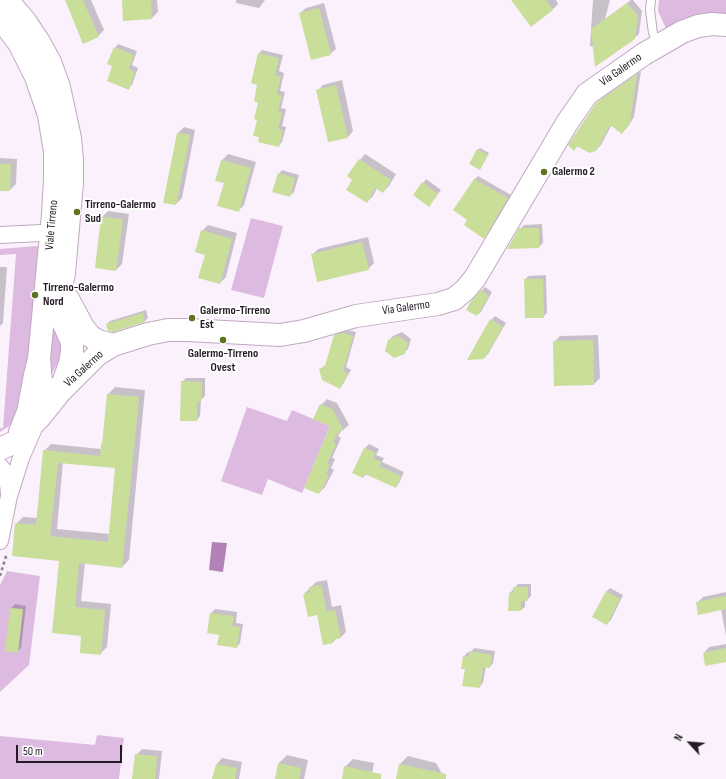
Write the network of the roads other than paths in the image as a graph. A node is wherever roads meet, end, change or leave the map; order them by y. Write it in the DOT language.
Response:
graph roads {
  1 [pos="7,0"];
  2 [pos="651,0"];
  3 [pos="0,18"];
  4 [pos="726,25"];
  5 [pos="659,46"];
  6 [pos="60,232"];
  7 [pos="0,235"];
  8 [pos="64,273"];
  9 [pos="113,345"];
  10 [pos="39,359"];
  11 [pos="60,392"];
  12 [pos="40,417"];
  13 [pos="8,445"];
  14 [pos="0,466"];
  15 [pos="9,496"];
  16 [pos="0,541"];
  1 -- 6 [label="street, Viale Tirreno"];
  2 -- 5 [label="lane"];
  3 -- 6 [label="street, Viale Tirreno"];
  4 -- 5 [label="street, Via Galermo"];
  5 -- 9 [label="street, Via Galermo"];
  6 -- 7 [label="street"];
  6 -- 8 [label="street, Viale Tirreno"];
  6 -- 10 [label="street, Viale Tirreno"];
  8 -- 9 [label="street"];
  8 -- 11 [label="street"];
  9 -- 11 [label="street, Via Galermo"];
  10 -- 11 [label="street"];
  10 -- 13 [label="street, Viale Tirreno"];
  11 -- 12 [label="street, Via Galermo"];
  12 -- 13 [label="street, Via Galermo"];
  12 -- 15 [label="street"];
  14 -- 15 [label="street"];
  15 -- 16 [label="street"];
}
